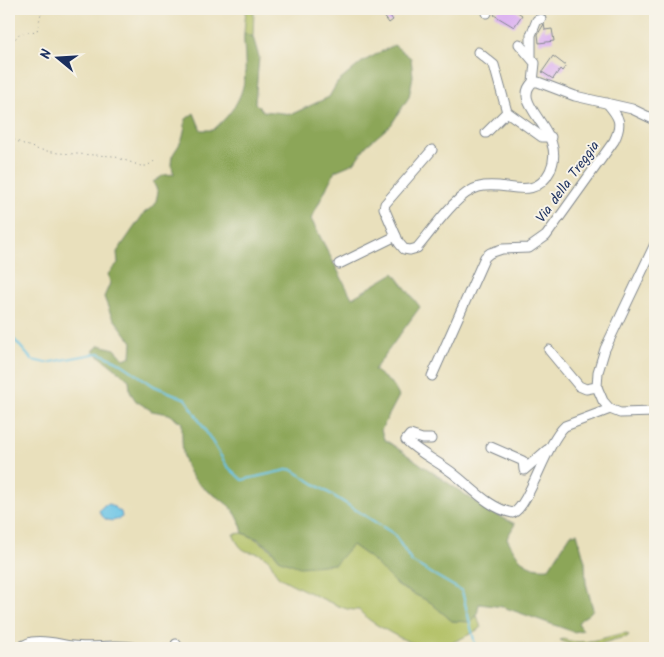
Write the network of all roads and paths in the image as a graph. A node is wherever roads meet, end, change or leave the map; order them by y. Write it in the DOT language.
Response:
graph roads {
  1 [pos="42,9"];
  2 [pos="541,19"];
  3 [pos="519,44"];
  4 [pos="9,46"];
  5 [pos="478,52"];
  6 [pos="531,56"];
  7 [pos="533,82"];
  8 [pos="607,102"];
  9 [pos="507,112"];
  10 [pos="655,120"];
  11 [pos="486,134"];
  12 [pos="551,137"];
  13 [pos="9,138"];
  14 [pos="432,150"];
  15 [pos="156,160"];
  16 [pos="396,236"];
  17 [pos="655,244"];
  18 [pos="339,264"];
  19 [pos="549,350"];
  20 [pos="432,376"];
  21 [pos="598,387"];
  22 [pos="610,409"];
  23 [pos="655,412"];
  24 [pos="430,439"];
  25 [pos="491,447"];
  26 [pos="547,450"];
  27 [pos="18,648"];
  28 [pos="138,648"];
  1 -- 4 [label="path"];
  2 -- 6 [label="street, Via della Treggia"];
  3 -- 6 [label="street"];
  5 -- 9 [label="street"];
  6 -- 7 [label="street, Via della Treggia"];
  7 -- 8 [label="street"];
  7 -- 12 [label="street, Via della Treggia"];
  8 -- 10 [label="street"];
  8 -- 20 [label="street, Via della Treggia"];
  9 -- 11 [label="street"];
  9 -- 12 [label="street"];
  12 -- 16 [label="street, Via della Treggia"];
  13 -- 15 [label="path"];
  14 -- 16 [label="street"];
  16 -- 18 [label="street"];
  17 -- 21 [label="street"];
  19 -- 21 [label="street"];
  21 -- 22 [label="street"];
  22 -- 23 [label="street"];
  22 -- 26 [label="street"];
  24 -- 26 [label="street"];
  25 -- 26 [label="street"];
  27 -- 28 [label="street"];
}
